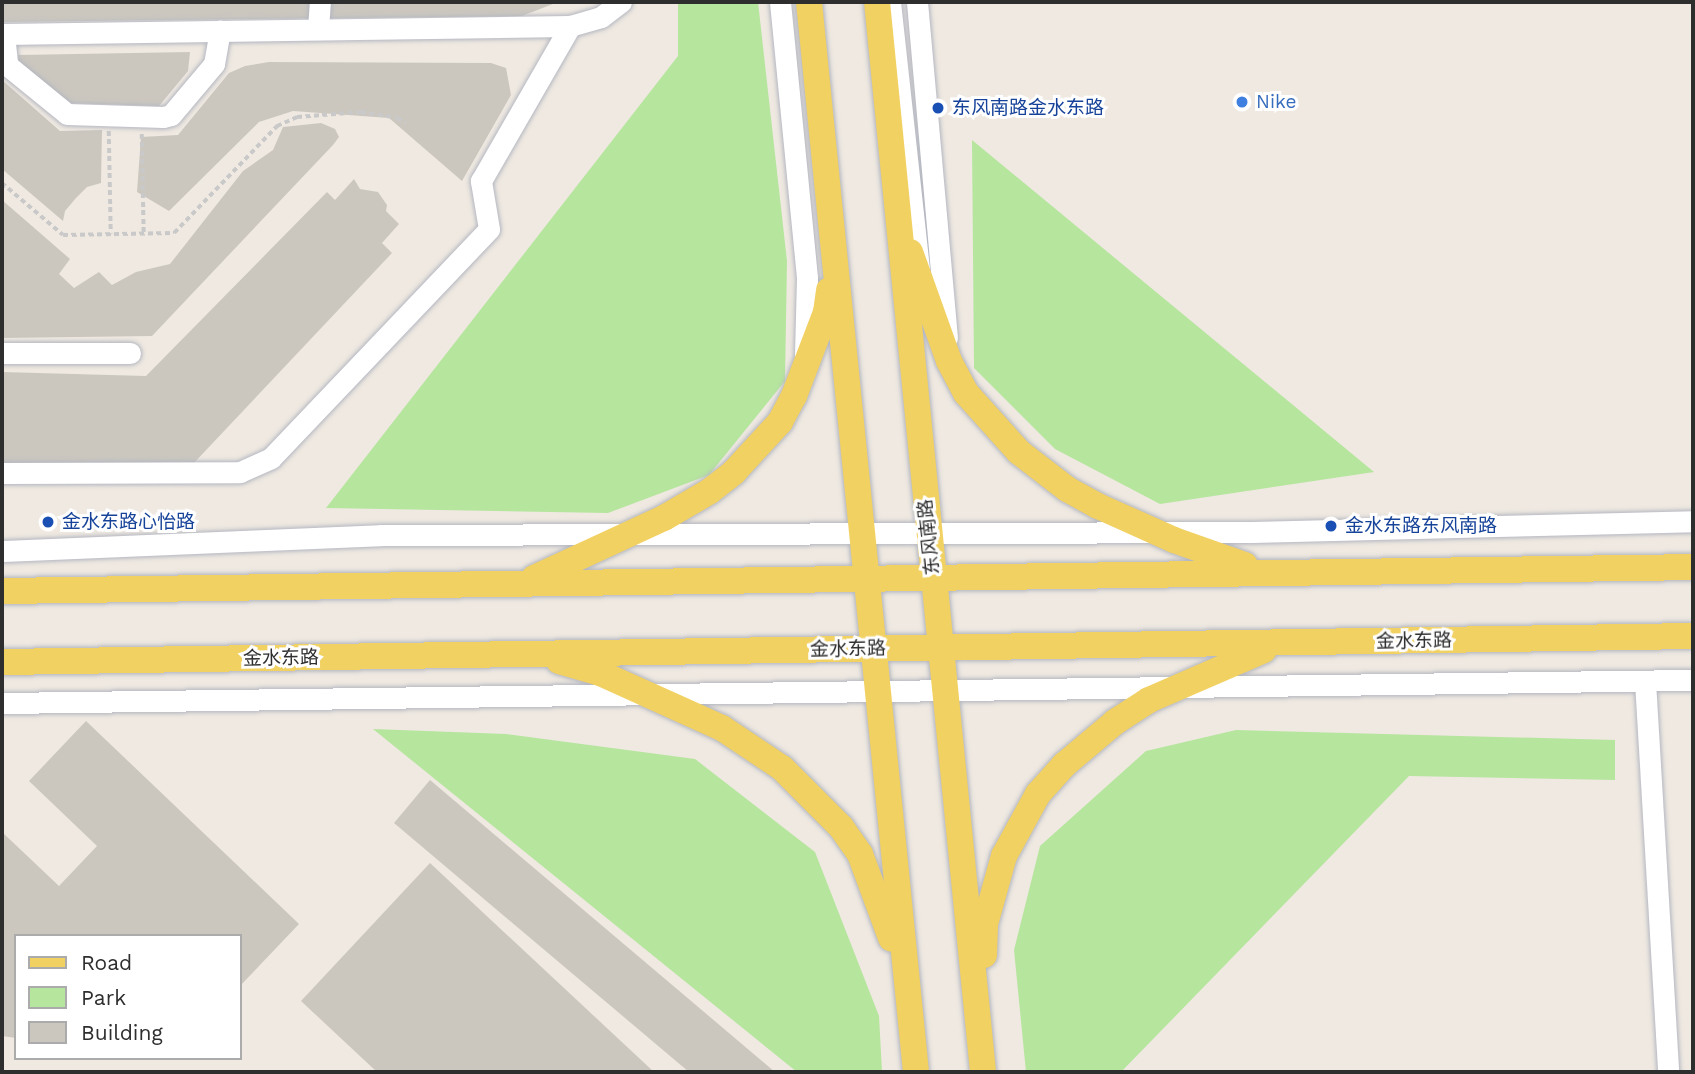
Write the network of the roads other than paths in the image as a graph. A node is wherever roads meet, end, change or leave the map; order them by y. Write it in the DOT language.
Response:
graph roads {
  1 [pos="320,2"];
  2 [pos="621,2"];
  3 [pos="780,2"];
  4 [pos="809,2"];
  5 [pos="877,2"];
  6 [pos="890,2"];
  7 [pos="917,2"];
  8 [pos="570,26"];
  9 [pos="318,29"];
  10 [pos="220,31"];
  11 [pos="3,34"];
  12 [pos="898,220"];
  13 [pos="833,246"];
  14 [pos="920,278"];
  15 [pos="2,353"];
  16 [pos="130,353"];
  17 [pos="949,361"];
  18 [pos="804,371"];
  19 [pos="917,418"];
  20 [pos="2,473"];
  21 [pos="1693,522"];
  22 [pos="1157,532"];
  23 [pos="862,533"];
  24 [pos="928,533"];
  25 [pos="629,535"];
  26 [pos="2,551"];
  27 [pos="1693,567"];
  28 [pos="1270,573"];
  29 [pos="933,577"];
  30 [pos="866,579"];
  31 [pos="521,584"];
  32 [pos="2,591"];
  33 [pos="1693,636"];
  34 [pos="1288,643"];
  35 [pos="940,648"];
  36 [pos="873,649"];
  37 [pos="533,654"];
  38 [pos="2,662"];
  39 [pos="1693,680"];
  40 [pos="1645,681"];
  41 [pos="1179,687"];
  42 [pos="944,689"];
  43 [pos="877,690"];
  44 [pos="641,693"];
  45 [pos="2,703"];
  46 [pos="907,986"];
  47 [pos="982,1060"];
  48 [pos="916,1072"];
  49 [pos="1668,1072"];
  1 -- 9 [label="street"];
  2 -- 8 [label="street"];
  3 -- 18 [label="street"];
  4 -- 13 [label="main road"];
  5 -- 12 [label="main road, 东风南路"];
  6 -- 14 [label="street"];
  7 -- 17 [label="street"];
  8 -- 9 [label="street"];
  8 -- 20 [label="street"];
  9 -- 10 [label="street"];
  10 -- 11 [label="street"];
  10 -- 11 [label="street"];
  12 -- 14 [label="main road"];
  12 -- 19 [label="main road, 东风南路"];
  13 -- 18 [label="main road"];
  13 -- 23 [label="main road"];
  14 -- 17 [label="main road"];
  14 -- 19 [label="street"];
  15 -- 16 [label="street"];
  17 -- 22 [label="main road"];
  18 -- 25 [label="main road"];
  19 -- 24 [label="main road, 东风南路"];
  21 -- 22 [label="street"];
  22 -- 24 [label="street"];
  22 -- 28 [label="main road"];
  23 -- 24 [label="street"];
  23 -- 25 [label="street"];
  23 -- 30 [label="main road"];
  24 -- 29 [label="main road, 东风南路"];
  25 -- 26 [label="street"];
  25 -- 31 [label="main road"];
  27 -- 28 [label="main road"];
  28 -- 29 [label="main road"];
  29 -- 30 [label="main road"];
  29 -- 35 [label="main road, 东风南路"];
  30 -- 31 [label="main road"];
  30 -- 36 [label="main road"];
  31 -- 32 [label="main road"];
  33 -- 34 [label="main road, 金水东路"];
  34 -- 35 [label="main road, 金水东路"];
  34 -- 41 [label="main road"];
  35 -- 36 [label="main road, 金水东路"];
  35 -- 42 [label="main road, 东风南路"];
  36 -- 37 [label="main road, 金水东路"];
  36 -- 43 [label="main road"];
  37 -- 38 [label="main road, 金水东路"];
  37 -- 44 [label="main road"];
  39 -- 40 [label="street"];
  40 -- 41 [label="street"];
  40 -- 49 [label="street"];
  41 -- 42 [label="street"];
  41 -- 47 [label="main road"];
  42 -- 43 [label="street"];
  42 -- 47 [label="main road, 东风南路"];
  43 -- 44 [label="street"];
  43 -- 46 [label="main road"];
  44 -- 45 [label="street"];
  44 -- 46 [label="main road"];
  46 -- 48 [label="main road"];
}
